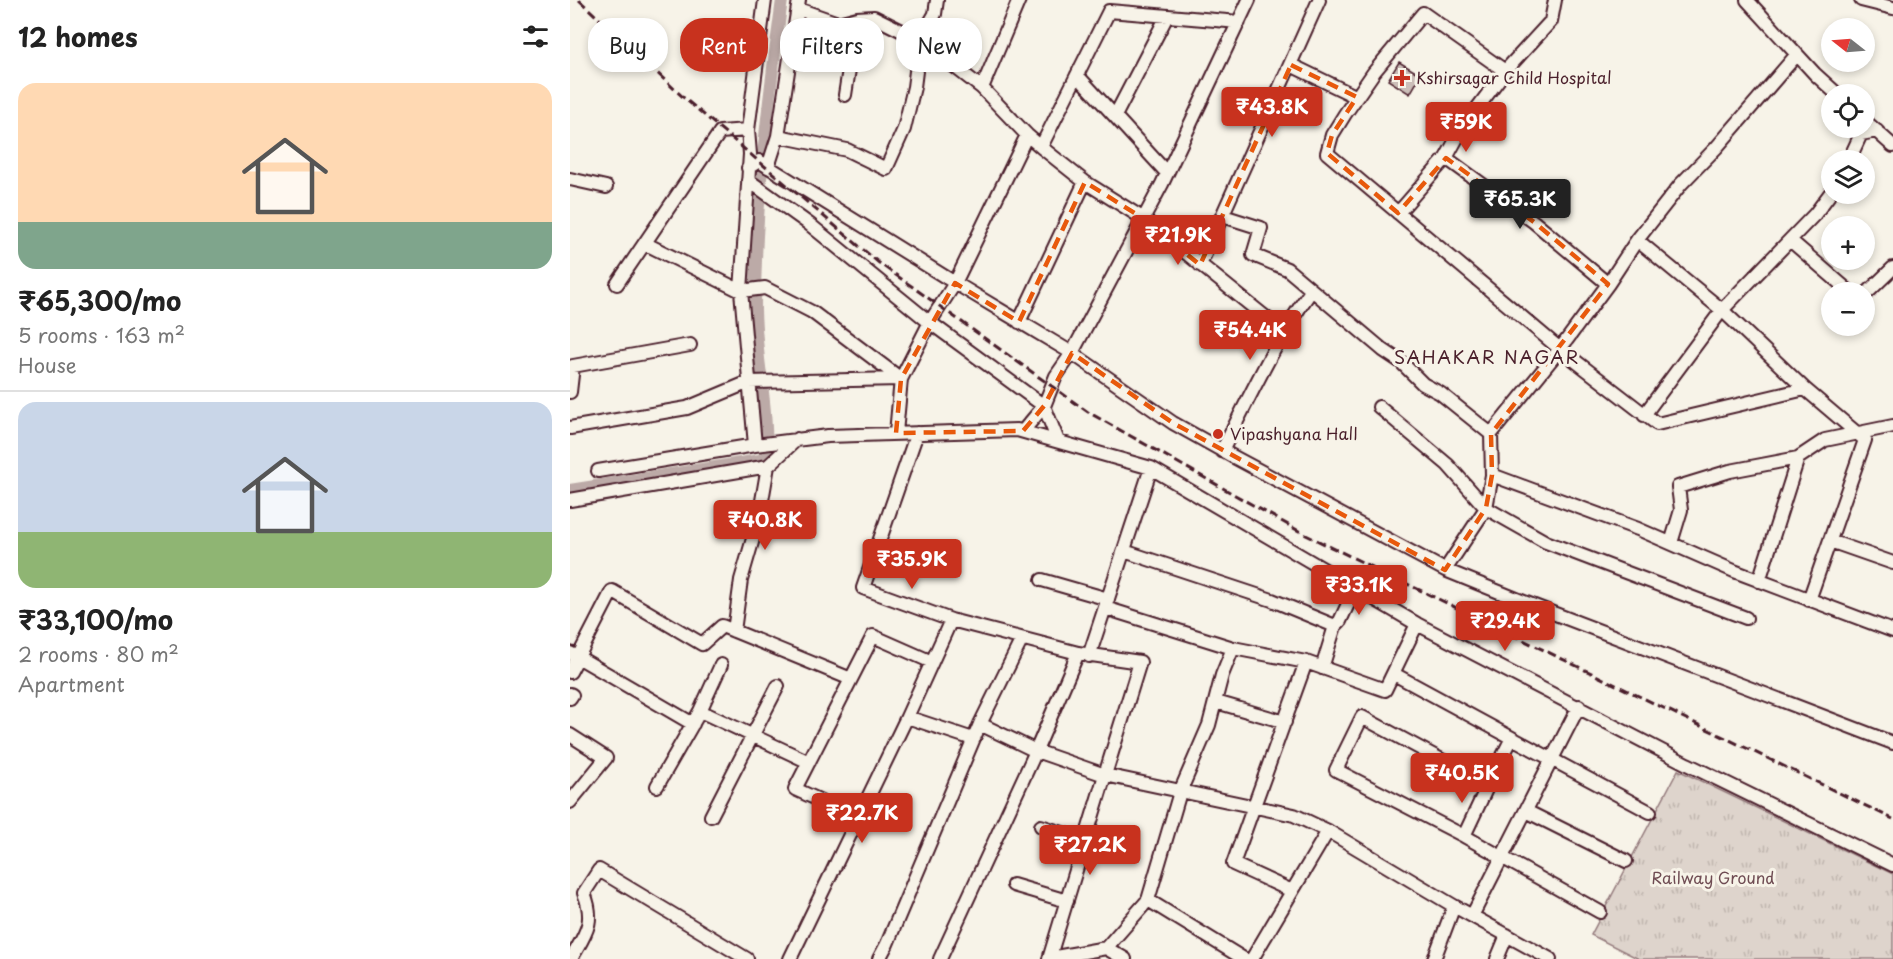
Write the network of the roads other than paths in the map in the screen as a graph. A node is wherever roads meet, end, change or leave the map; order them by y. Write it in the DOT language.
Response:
graph roads {
  1 [pos="765,0"];
  2 [pos="937,0"];
  3 [pos="1019,0"];
  4 [pos="1249,0"];
  5 [pos="1320,0"];
  6 [pos="1555,0"];
  7 [pos="1747,0"];
  8 [pos="1862,0"];
  9 [pos="798,5"];
  10 [pos="1893,8"];
  11 [pos="1167,16"];
  12 [pos="827,18"];
  13 [pos="857,18"];
  14 [pos="876,18"];
  15 [pos="933,18"];
  16 [pos="1239,22"];
  17 [pos="1799,57"];
  18 [pos="1291,65"];
  19 [pos="1504,71"];
  20 [pos="849,72"];
  21 [pos="916,72"];
  22 [pos="961,72"];
  23 [pos="1077,75"];
  24 [pos="1827,84"];
  25 [pos="982,88"];
  26 [pos="845,95"];
  27 [pos="1357,97"];
  28 [pos="1114,116"];
  29 [pos="748,130"];
  30 [pos="1877,131"];
  31 [pos="1027,135"];
  32 [pos="778,136"];
  33 [pos="1893,146"];
  34 [pos="1041,147"];
  35 [pos="1854,150"];
  36 [pos="1446,158"];
  37 [pos="768,167"];
  38 [pos="1167,173"];
  39 [pos="748,174"];
  40 [pos="570,179"];
  41 [pos="1085,182"];
  42 [pos="606,188"];
  43 [pos="1823,204"];
  44 [pos="1398,213"];
  45 [pos="1223,216"];
  46 [pos="1144,219"];
  47 [pos="1637,240"];
  48 [pos="1790,240"];
  49 [pos="646,244"];
  50 [pos="1200,265"];
  51 [pos="1893,268"];
  52 [pos="1838,282"];
  53 [pos="955,283"];
  54 [pos="617,284"];
  55 [pos="1608,285"];
  56 [pos="1875,285"];
  57 [pos="741,291"];
  58 [pos="1311,291"];
  59 [pos="1722,310"];
  60 [pos="930,322"];
  61 [pos="1019,322"];
  62 [pos="1284,332"];
  63 [pos="690,345"];
  64 [pos="1560,349"];
  65 [pos="1072,353"];
  66 [pos="902,379"];
  67 [pos="749,382"];
  68 [pos="1805,389"];
  69 [pos="570,392"];
  70 [pos="1044,406"];
  71 [pos="1379,407"];
  72 [pos="1644,415"];
  73 [pos="1893,426"];
  74 [pos="570,428"];
  75 [pos="1023,431"];
  76 [pos="896,433"];
  77 [pos="916,433"];
  78 [pos="1491,434"];
  79 [pos="1857,434"];
  80 [pos="797,439"];
  81 [pos="1058,441"];
  82 [pos="755,445"];
  83 [pos="1222,451"];
  84 [pos="1798,458"];
  85 [pos="768,466"];
  86 [pos="1151,468"];
  87 [pos="598,471"];
  88 [pos="1492,475"];
  89 [pos="570,500"];
  90 [pos="1486,508"];
  91 [pos="1830,540"];
  92 [pos="1671,543"];
  93 [pos="1124,551"];
  94 [pos="1893,563"];
  95 [pos="1445,570"];
  96 [pos="1042,580"];
  97 [pos="1759,580"];
  98 [pos="1356,587"];
  99 [pos="1809,600"];
  100 [pos="1107,603"];
  101 [pos="1746,618"];
  102 [pos="951,620"];
  103 [pos="1418,624"];
  104 [pos="1335,627"];
  105 [pos="734,631"];
  106 [pos="1893,631"];
  107 [pos="1022,639"];
  108 [pos="1233,648"];
  109 [pos="1084,654"];
  110 [pos="574,655"];
  111 [pos="932,662"];
  112 [pos="1306,662"];
  113 [pos="721,665"];
  114 [pos="1322,668"];
  115 [pos="570,672"];
  116 [pos="1394,674"];
  117 [pos="851,679"];
  118 [pos="778,686"];
  119 [pos="1216,702"];
  120 [pos="1579,706"];
  121 [pos="700,711"];
  122 [pos="907,717"];
  123 [pos="1285,722"];
  124 [pos="693,724"];
  125 [pos="980,724"];
  126 [pos="570,735"];
  127 [pos="753,735"];
  128 [pos="1512,738"];
  129 [pos="974,739"];
  130 [pos="1893,743"];
  131 [pos="1036,751"];
  132 [pos="1552,758"];
  133 [pos="809,762"];
  134 [pos="1105,775"];
  135 [pos="1488,784"];
  136 [pos="657,786"];
  137 [pos="1180,792"];
  138 [pos="570,802"];
  139 [pos="1254,807"];
  140 [pos="1526,811"];
  141 [pos="1650,812"];
  142 [pos="711,816"];
  143 [pos="858,818"];
  144 [pos="1041,826"];
  145 [pos="1328,831"];
  146 [pos="1464,836"];
  147 [pos="1085,840"];
  148 [pos="1501,857"];
  149 [pos="1626,861"];
  150 [pos="1893,865"];
  151 [pos="1013,885"];
  152 [pos="1292,891"];
  153 [pos="1148,900"];
  154 [pos="1067,901"];
  155 [pos="1454,906"];
  156 [pos="1600,912"];
  157 [pos="1472,916"];
  158 [pos="1507,934"];
  159 [pos="1106,948"];
  160 [pos="571,959"];
  161 [pos="747,959"];
  162 [pos="790,959"];
  163 [pos="879,959"];
  164 [pos="940,959"];
  165 [pos="1050,959"];
  166 [pos="1125,959"];
  167 [pos="1244,959"];
  168 [pos="1252,959"];
  169 [pos="1434,959"];
  170 [pos="1497,959"];
  171 [pos="1550,959"];
  1 -- 29 [label="street"];
  2 -- 15 [label="street"];
  3 -- 25 [label="street"];
  4 -- 16 [label="street"];
  5 -- 18 [label="street"];
  6 -- 19 [label="street"];
  7 -- 17 [label="street"];
  8 -- 10 [label="street"];
  9 -- 12 [label="street"];
  9 -- 32 [label="street"];
  11 -- 16 [label="street"];
  11 -- 23 [label="street"];
  11 -- 28 [label="street"];
  13 -- 14 [label="street"];
  16 -- 38 [label="street"];
  17 -- 24 [label="street"];
  17 -- 47 [label="street"];
  18 -- 27 [label="street"];
  18 -- 45 [label="street"];
  19 -- 27 [label="street"];
  19 -- 36 [label="street"];
  20 -- 26 [label="street"];
  21 -- 32 [label="street"];
  22 -- 25 [label="street"];
  23 -- 28 [label="street"];
  23 -- 34 [label="street"];
  25 -- 31 [label="street"];
  27 -- 44 [label="street"];
  28 -- 38 [label="street"];
  29 -- 39 [label="street"];
  29 -- 49 [label="street"];
  30 -- 33 [label="street"];
  30 -- 35 [label="street"];
  31 -- 34 [label="street"];
  31 -- 53 [label="street"];
  32 -- 37 [label="street"];
  34 -- 41 [label="street"];
  36 -- 44 [label="street"];
  36 -- 55 [label="street"];
  37 -- 39 [label="street"];
  37 -- 53 [label="street"];
  38 -- 46 [label="street"];
  39 -- 57 [label="street"];
  39 -- 60 [label="street"];
  40 -- 42 [label="street"];
  41 -- 46 [label="street"];
  41 -- 61 [label="street"];
  43 -- 48 [label="street"];
  44 -- 64 [label="street"];
  45 -- 50 [label="street"];
  45 -- 58 [label="street"];
  46 -- 50 [label="street"];
  46 -- 65 [label="street"];
  47 -- 55 [label="street"];
  47 -- 59 [label="street"];
  48 -- 52 [label="street"];
  48 -- 59 [label="street"];
  49 -- 54 [label="street"];
  49 -- 57 [label="street"];
  50 -- 62 [label="street"];
  51 -- 56 [label="street"];
  53 -- 60 [label="street"];
  53 -- 61 [label="street"];
  55 -- 64 [label="street"];
  57 -- 66 [label="street"];
  57 -- 67 [label="street"];
  58 -- 62 [label="street"];
  58 -- 78 [label="street"];
  59 -- 68 [label="street"];
  59 -- 72 [label="street"];
  60 -- 66 [label="street"];
  60 -- 70 [label="street"];
  61 -- 65 [label="street"];
  62 -- 83 [label="street"];
  63 -- 69 [label="street"];
  64 -- 72 [label="street"];
  64 -- 78 [label="street"];
  65 -- 70 [label="street"];
  65 -- 83 [label="street"];
  66 -- 67 [label="street"];
  66 -- 76 [label="street"];
  67 -- 74 [label="street"];
  67 -- 82 [label="street"];
  68 -- 72 [label="street"];
  68 -- 79 [label="street"];
  70 -- 75 [label="street"];
  70 -- 81 [label="street"];
  71 -- 90 [label="street"];
  73 -- 79 [label="street"];
  75 -- 77 [label="street"];
  75 -- 81 [label="street"];
  76 -- 77 [label="street"];
  76 -- 80 [label="street"];
  77 -- 102 [label="street"];
  78 -- 88 [label="street"];
  79 -- 84 [label="street"];
  79 -- 91 [label="street"];
  80 -- 82 [label="street"];
  80 -- 85 [label="street"];
  81 -- 86 [label="street"];
  82 -- 87 [label="street"];
  83 -- 95 [label="street"];
  84 -- 92 [label="street"];
  84 -- 97 [label="street"];
  85 -- 89 [label="street"];
  85 -- 105 [label="street"];
  86 -- 93 [label="street"];
  86 -- 98 [label="street"];
  88 -- 90 [label="street"];
  88 -- 92 [label="street"];
  90 -- 95 [label="street"];
  90 -- 101 [label="street"];
  91 -- 94 [label="street"];
  91 -- 99 [label="street"];
  92 -- 97 [label="street"];
  93 -- 100 [label="street"];
  93 -- 104 [label="street"];
  95 -- 130 [label="street"];
  96 -- 100 [label="street"];
  97 -- 99 [label="street"];
  98 -- 103 [label="street"];
  98 -- 104 [label="street"];
  99 -- 106 [label="street"];
  100 -- 108 [label="street"];
  100 -- 109 [label="street"];
  102 -- 107 [label="street"];
  102 -- 111 [label="street"];
  103 -- 116 [label="street"];
  103 -- 120 [label="street"];
  104 -- 114 [label="street"];
  105 -- 110 [label="street"];
  105 -- 117 [label="street"];
  107 -- 109 [label="street"];
  107 -- 125 [label="street"];
  108 -- 112 [label="street"];
  108 -- 119 [label="street"];
  109 -- 131 [label="street"];
  109 -- 134 [label="street"];
  110 -- 115 [label="street"];
  110 -- 124 [label="street"];
  111 -- 117 [label="street"];
  111 -- 122 [label="street"];
  112 -- 114 [label="street"];
  112 -- 123 [label="street"];
  113 -- 121 [label="street"];
  114 -- 116 [label="street"];
  116 -- 128 [label="street"];
  117 -- 133 [label="street"];
  118 -- 127 [label="street"];
  119 -- 123 [label="street"];
  119 -- 137 [label="street"];
  120 -- 132 [label="street"];
  120 -- 150 [label="street"];
  121 -- 124 [label="street"];
  121 -- 127 [label="street"];
  122 -- 129 [label="street"];
  122 -- 143 [label="street"];
  123 -- 139 [label="street"];
  124 -- 136 [label="street"];
  125 -- 129 [label="street"];
  125 -- 131 [label="street"];
  126 -- 138 [label="street"];
  127 -- 133 [label="street"];
  127 -- 142 [label="street"];
  128 -- 132 [label="street"];
  128 -- 135 [label="street"];
  129 -- 163 [label="street"];
  131 -- 134 [label="street"];
  131 -- 164 [label="street"];
  132 -- 140 [label="street"];
  132 -- 141 [label="street"];
  133 -- 143 [label="street"];
  134 -- 137 [label="street"];
  134 -- 147 [label="street"];
  135 -- 146 [label="street"];
  135 -- 146 [label="street"];
  137 -- 139 [label="street"];
  137 -- 153 [label="street"];
  139 -- 145 [label="street"];
  139 -- 152 [label="street"];
  140 -- 148 [label="street"];
  140 -- 149 [label="street"];
  143 -- 162 [label="street"];
  144 -- 147 [label="street"];
  145 -- 152 [label="street"];
  145 -- 155 [label="street"];
  146 -- 148 [label="street"];
  147 -- 154 [label="street"];
  148 -- 156 [label="street"];
  148 -- 157 [label="street"];
  151 -- 154 [label="street"];
  152 -- 168 [label="street"];
  153 -- 159 [label="street"];
  153 -- 167 [label="street"];
  154 -- 165 [label="street"];
  155 -- 157 [label="street"];
  155 -- 169 [label="street"];
  157 -- 158 [label="street"];
  158 -- 170 [label="street"];
  158 -- 171 [label="street"];
  159 -- 165 [label="street"];
  159 -- 166 [label="street"];
  160 -- 161 [label="street"];
}
